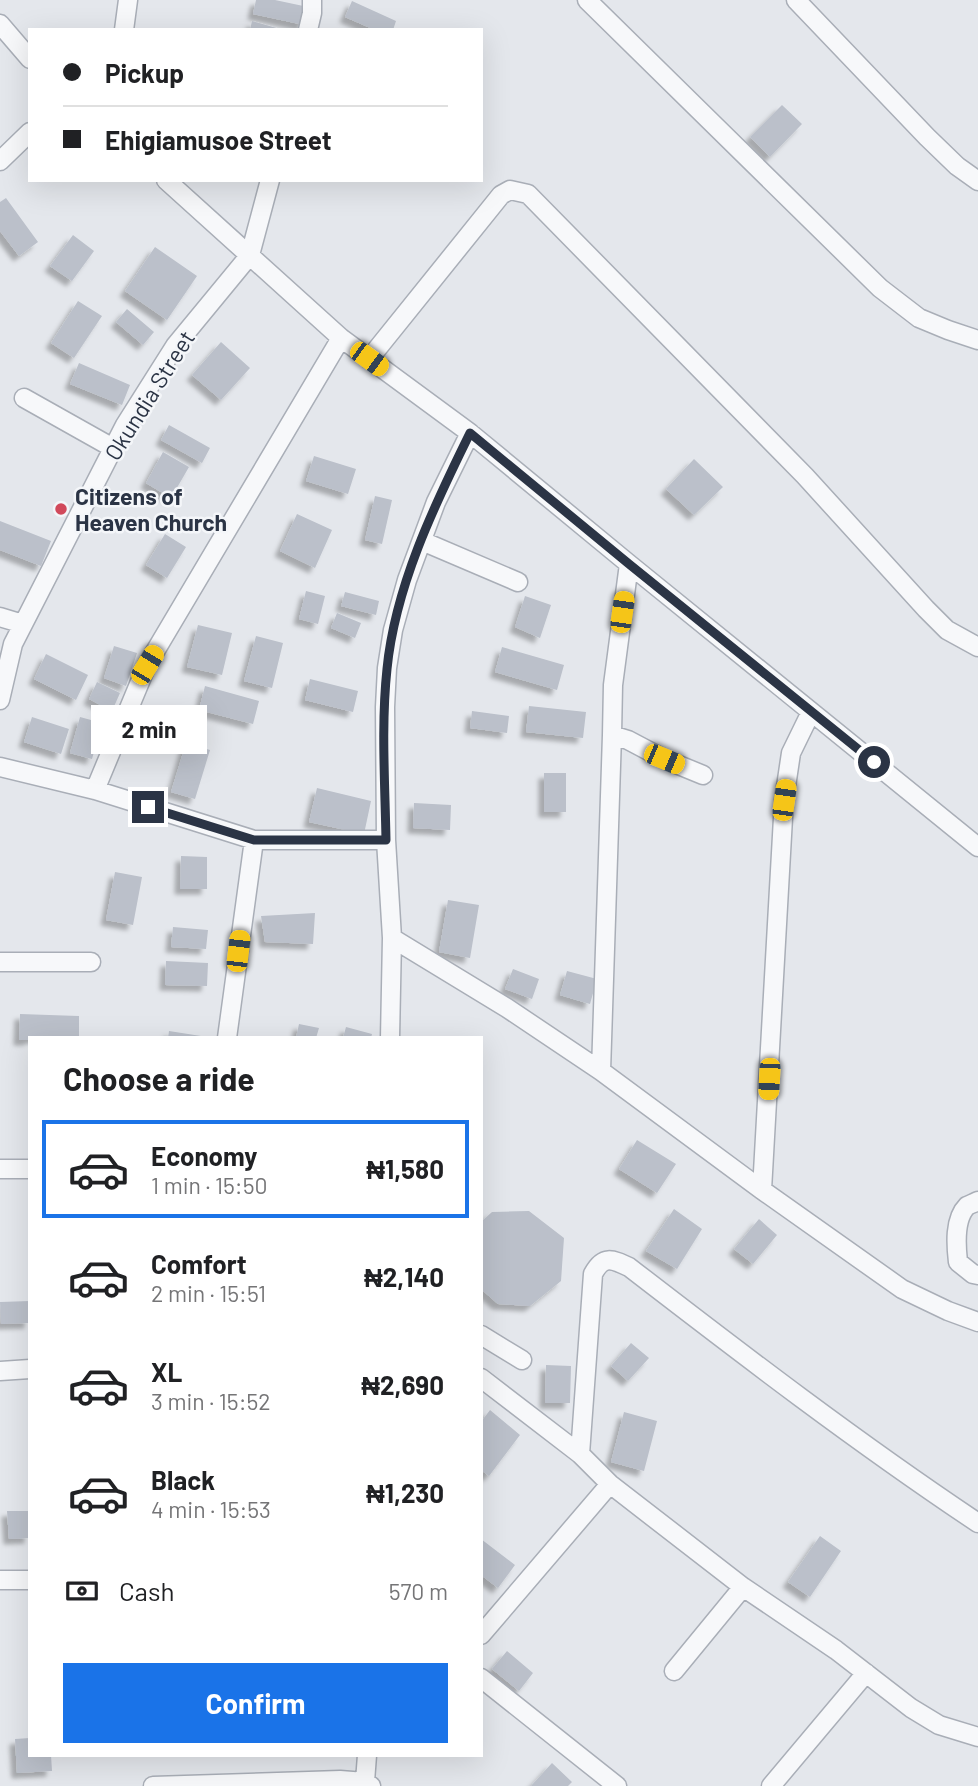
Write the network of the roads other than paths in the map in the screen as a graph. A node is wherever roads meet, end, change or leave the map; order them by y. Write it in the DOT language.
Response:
graph roads {
  1 [pos="128,0"];
  2 [pos="312,0"];
  3 [pos="587,0"];
  4 [pos="796,0"];
  5 [pos="0,24"];
  6 [pos="124,28"];
  7 [pos="309,28"];
  8 [pos="28,57"];
  9 [pos="28,134"];
  10 [pos="0,161"];
  11 [pos="978,181"];
  12 [pos="168,182"];
  13 [pos="269,182"];
  14 [pos="250,255"];
  15 [pos="341,338"];
  16 [pos="978,340"];
  17 [pos="369,359"];
  18 [pos="24,398"];
  19 [pos="470,433"];
  20 [pos="113,448"];
  21 [pos="422,541"];
  22 [pos="629,564"];
  23 [pos="517,582"];
  24 [pos="0,617"];
  25 [pos="23,624"];
  26 [pos="978,647"];
  27 [pos="0,700"];
  28 [pos="811,712"];
  29 [pos="612,735"];
  30 [pos="0,767"];
  31 [pos="703,775"];
  32 [pos="95,790"];
  33 [pos="254,840"];
  34 [pos="386,840"];
  35 [pos="978,847"];
  36 [pos="391,938"];
  37 [pos="0,962"];
  38 [pos="91,962"];
  39 [pos="227,1036"];
  40 [pos="390,1036"];
  41 [pos="601,1071"];
  42 [pos="0,1169"];
  43 [pos="28,1169"];
  44 [pos="762,1190"];
  45 [pos="978,1201"];
  46 [pos="978,1275"];
  47 [pos="978,1322"];
  48 [pos="483,1336"];
  49 [pos="522,1360"];
  50 [pos="28,1369"];
  51 [pos="0,1371"];
  52 [pos="483,1380"];
  53 [pos="580,1454"];
  54 [pos="610,1484"];
  55 [pos="978,1524"];
  56 [pos="0,1580"];
  57 [pos="28,1580"];
  58 [pos="743,1587"];
  59 [pos="483,1633"];
  60 [pos="674,1671"];
  61 [pos="866,1673"];
  62 [pos="483,1680"];
  63 [pos="978,1737"];
  64 [pos="367,1757"];
  65 [pos="368,1784"];
  66 [pos="153,1786"];
  67 [pos="617,1786"];
  68 [pos="771,1786"];
  1 -- 6 [label="street"];
  2 -- 7 [label="street"];
  3 -- 16 [label="street"];
  4 -- 11 [label="street"];
  5 -- 8 [label="street"];
  9 -- 10 [label="street"];
  12 -- 14 [label="street"];
  13 -- 14 [label="street"];
  14 -- 15 [label="street"];
  14 -- 20 [label="street, Okundia Street"];
  15 -- 17 [label="street"];
  15 -- 32 [label="street"];
  17 -- 19 [label="street"];
  17 -- 26 [label="street"];
  18 -- 20 [label="street"];
  19 -- 21 [label="street"];
  19 -- 22 [label="street"];
  20 -- 25 [label="street, Okundia Street"];
  21 -- 23 [label="street"];
  21 -- 34 [label="street"];
  22 -- 28 [label="street"];
  22 -- 29 [label="street"];
  24 -- 25 [label="street"];
  25 -- 27 [label="street, Okundia Street"];
  28 -- 35 [label="street"];
  28 -- 44 [label="street"];
  29 -- 31 [label="street"];
  29 -- 41 [label="street"];
  30 -- 32 [label="street"];
  32 -- 33 [label="street"];
  33 -- 34 [label="street"];
  33 -- 39 [label="street"];
  34 -- 36 [label="street"];
  36 -- 40 [label="street"];
  36 -- 41 [label="street"];
  37 -- 38 [label="street"];
  41 -- 44 [label="street"];
  42 -- 43 [label="street"];
  44 -- 47 [label="street"];
  45 -- 46 [label="street"];
  48 -- 49 [label="street"];
  50 -- 51 [label="street"];
  52 -- 53 [label="street"];
  53 -- 54 [label="street"];
  53 -- 55 [label="street"];
  54 -- 58 [label="street"];
  54 -- 59 [label="street"];
  56 -- 57 [label="street"];
  58 -- 60 [label="street"];
  58 -- 61 [label="street"];
  61 -- 63 [label="street"];
  61 -- 68 [label="street"];
  62 -- 67 [label="street"];
  64 -- 65 [label="street"];
  65 -- 66 [label="street"];
}
